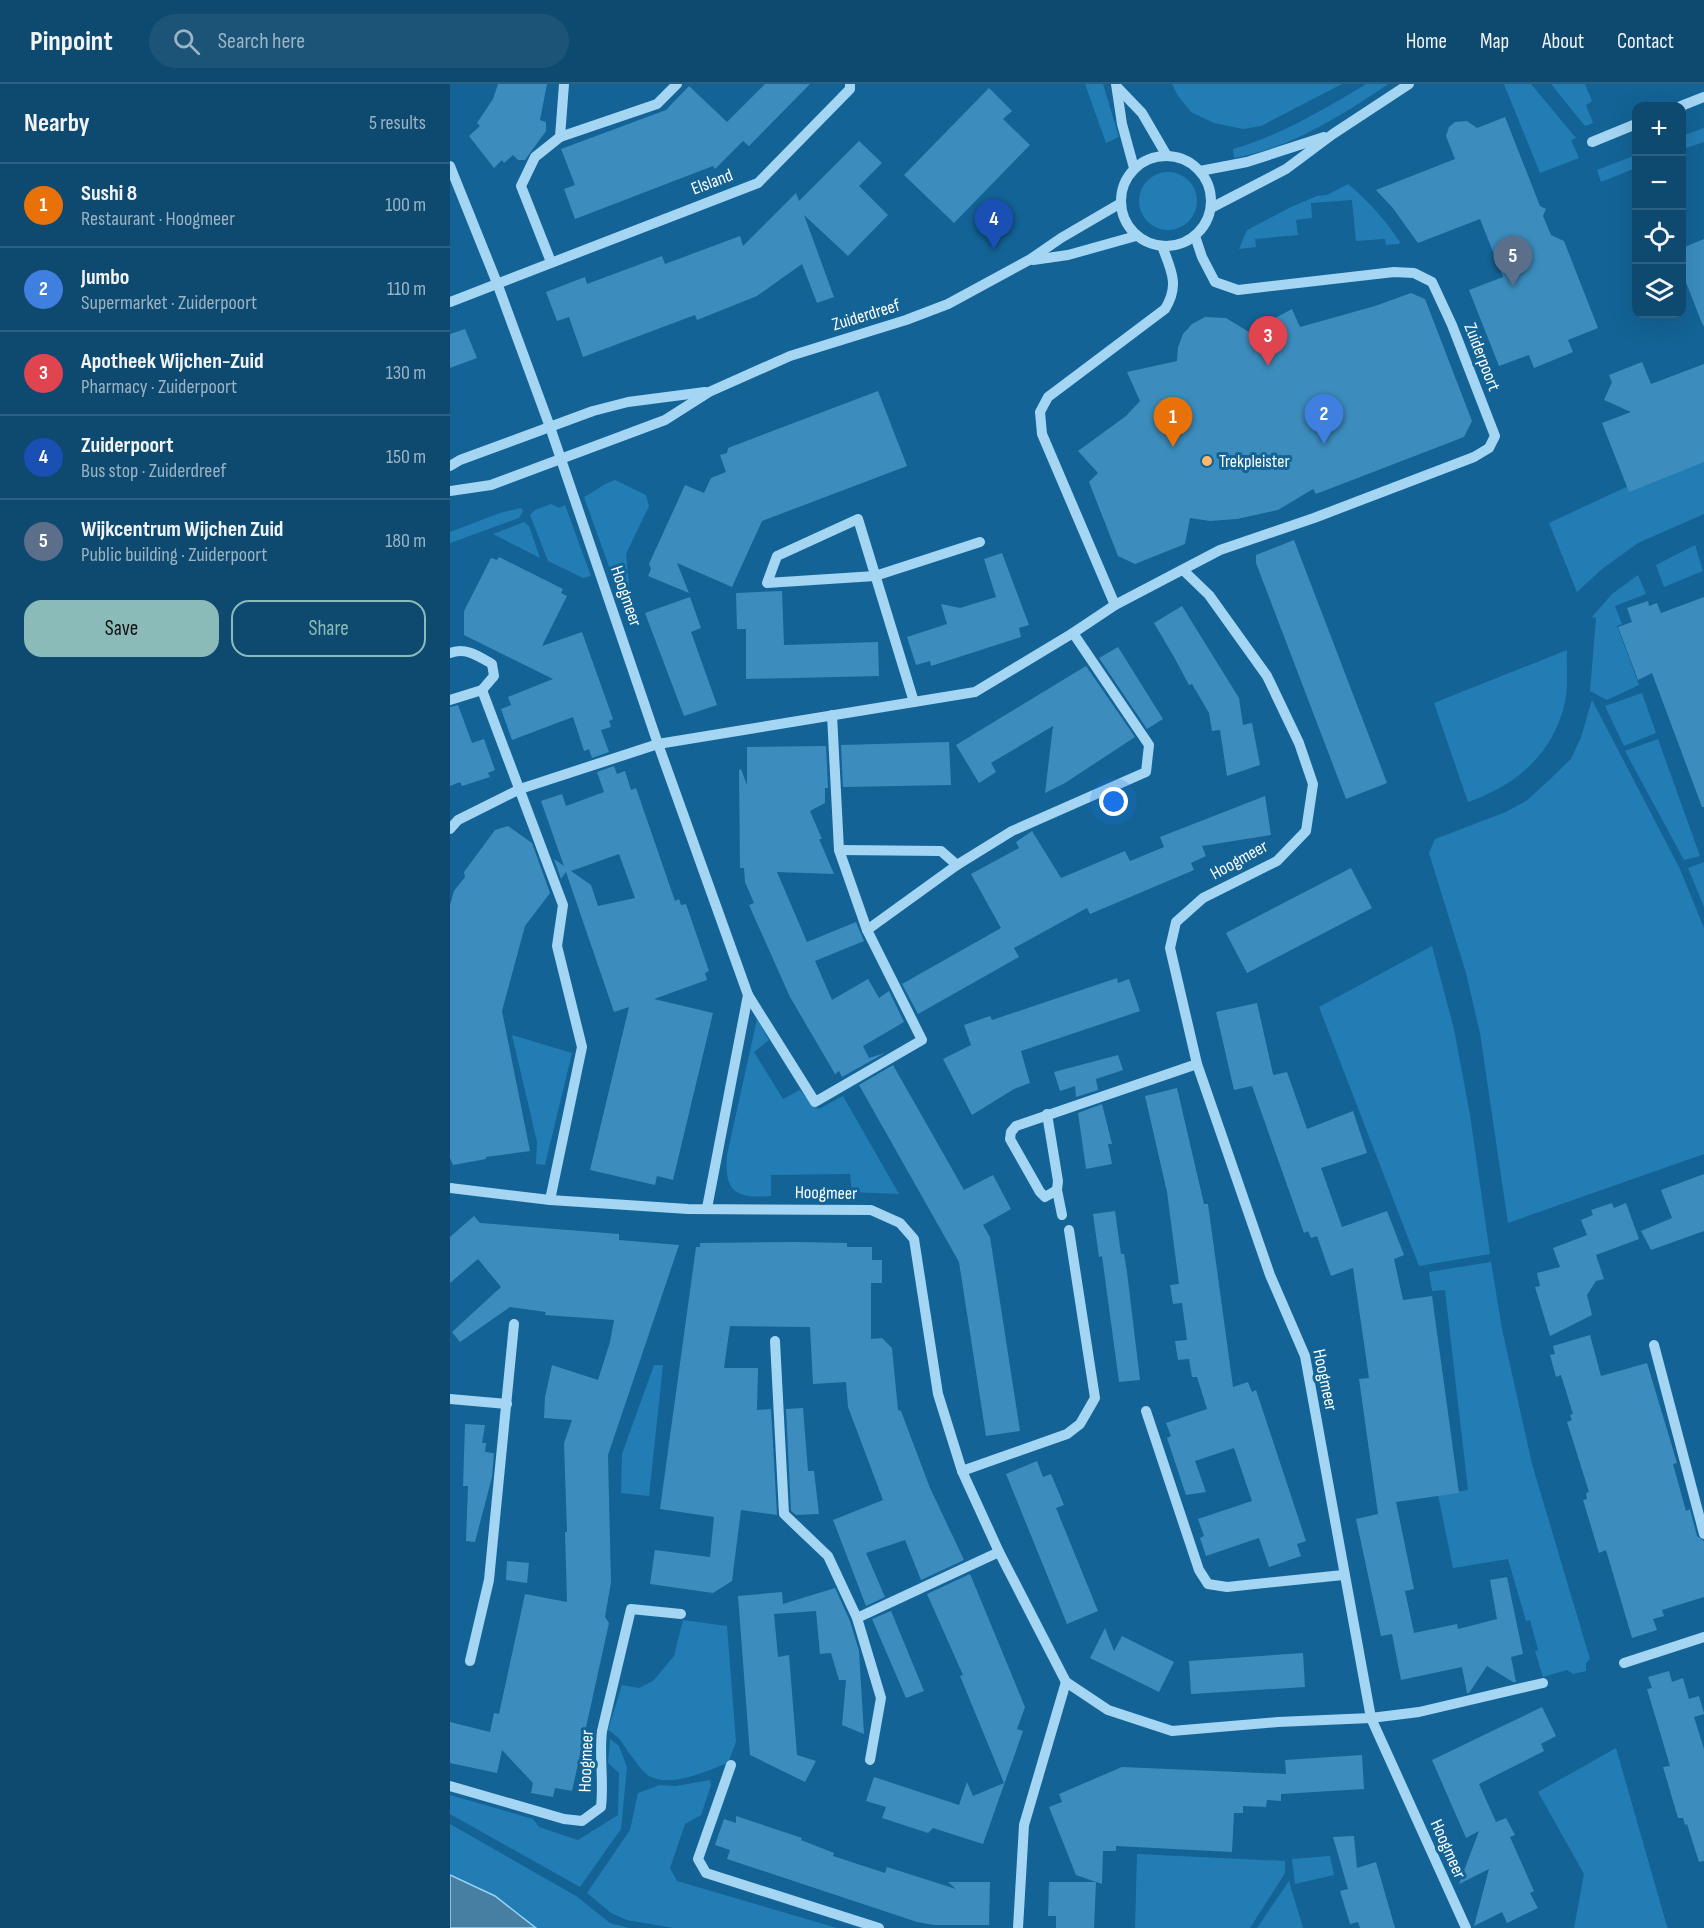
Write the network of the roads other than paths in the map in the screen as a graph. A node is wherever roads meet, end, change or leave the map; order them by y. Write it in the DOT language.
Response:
graph roads {
  1 [pos="564,84"];
  2 [pos="677,84"];
  3 [pos="850,84"];
  4 [pos="1409,84"];
  5 [pos="1117,86"];
  6 [pos="1704,97"];
  7 [pos="1686,104"];
  8 [pos="1632,126"];
  9 [pos="1333,134"];
  10 [pos="560,137"];
  11 [pos="1592,142"];
  12 [pos="1167,156"];
  13 [pos="450,166"];
  14 [pos="1134,168"];
  15 [pos="1200,171"];
  16 [pos="1120,203"];
  17 [pos="1211,208"];
  18 [pos="1136,236"];
  19 [pos="1195,236"];
  20 [pos="1161,246"];
  21 [pos="1029,260"];
  22 [pos="551,262"];
  23 [pos="497,283"];
  24 [pos="450,302"];
  25 [pos="709,392"];
  26 [pos="550,427"];
  27 [pos="561,459"];
  28 [pos="450,466"];
  29 [pos="450,491"];
  30 [pos="980,542"];
  31 [pos="1183,570"];
  32 [pos="875,576"];
  33 [pos="1115,605"];
  34 [pos="1073,633"];
  35 [pos="450,653"];
  36 [pos="482,690"];
  37 [pos="450,700"];
  38 [pos="914,702"];
  39 [pos="832,715"];
  40 [pos="658,744"];
  41 [pos="520,789"];
  42 [pos="450,829"];
  43 [pos="839,850"];
  44 [pos="957,865"];
  45 [pos="867,930"];
  46 [pos="748,995"];
  47 [pos="1197,1064"];
  48 [pos="1047,1114"];
  49 [pos="450,1188"];
  50 [pos="1057,1190"];
  51 [pos="550,1200"];
  52 [pos="707,1208"];
  53 [pos="1062,1215"];
  54 [pos="1069,1230"];
  55 [pos="514,1324"];
  56 [pos="775,1341"];
  57 [pos="1654,1345"];
  58 [pos="450,1399"];
  59 [pos="507,1404"];
  60 [pos="1146,1412"];
  61 [pos="962,1471"];
  62 [pos="1704,1486"];
  63 [pos="1694,1494"];
  64 [pos="1704,1534"];
  65 [pos="999,1552"];
  66 [pos="1344,1575"];
  67 [pos="681,1614"];
  68 [pos="857,1618"];
  69 [pos="1704,1637"];
  70 [pos="470,1661"];
  71 [pos="1624,1663"];
  72 [pos="1066,1682"];
  73 [pos="1543,1683"];
  74 [pos="1371,1718"];
  75 [pos="870,1760"];
  76 [pos="730,1765"];
  77 [pos="450,1786"];
  78 [pos="879,1928"];
  79 [pos="1017,1928"];
  80 [pos="1466,1928"];
  1 -- 10 [label="street"];
  2 -- 10 [label="street"];
  3 -- 22 [label="street, Elsland"];
  4 -- 9 [label="street"];
  5 -- 12 [label="street"];
  5 -- 14 [label="street"];
  6 -- 7 [label="street"];
  8 -- 11 [label="street"];
  9 -- 15 [label="street"];
  9 -- 17 [label="street"];
  10 -- 22 [label="street"];
  12 -- 14 [label="street"];
  12 -- 15 [label="street"];
  13 -- 23 [label="street"];
  14 -- 16 [label="street"];
  15 -- 17 [label="street"];
  16 -- 18 [label="street"];
  16 -- 21 [label="street, Zuiderdreef"];
  17 -- 19 [label="street"];
  18 -- 20 [label="street"];
  18 -- 21 [label="street, Zuiderdreef"];
  19 -- 20 [label="street"];
  19 -- 31 [label="street, Zuiderpoort"];
  20 -- 33 [label="street"];
  21 -- 25 [label="street, Zuiderdreef"];
  22 -- 23 [label="street, Elsland"];
  23 -- 24 [label="street, Elsland"];
  23 -- 26 [label="street"];
  25 -- 26 [label="street, Zuiderdreef"];
  25 -- 27 [label="street, Zuiderdreef"];
  26 -- 27 [label="street, Hoogmeer"];
  26 -- 28 [label="street, Zuiderdreef"];
  27 -- 29 [label="street, Zuiderdreef"];
  27 -- 40 [label="street, Hoogmeer"];
  30 -- 32 [label="street"];
  31 -- 33 [label="street"];
  31 -- 47 [label="street, Hoogmeer"];
  32 -- 32 [label="street"];
  32 -- 38 [label="street"];
  33 -- 34 [label="street"];
  34 -- 38 [label="street"];
  34 -- 44 [label="street"];
  35 -- 36 [label="street"];
  36 -- 37 [label="street"];
  36 -- 41 [label="street"];
  38 -- 39 [label="street"];
  39 -- 40 [label="street"];
  39 -- 43 [label="street, Hoogmeer"];
  40 -- 41 [label="street"];
  40 -- 46 [label="street, Hoogmeer"];
  41 -- 42 [label="street"];
  41 -- 51 [label="street"];
  43 -- 44 [label="street"];
  43 -- 45 [label="street, Hoogmeer"];
  44 -- 45 [label="street"];
  45 -- 46 [label="street, Hoogmeer"];
  46 -- 52 [label="street"];
  47 -- 48 [label="street"];
  47 -- 66 [label="street, Hoogmeer"];
  48 -- 50 [label="street"];
  48 -- 50 [label="street"];
  49 -- 51 [label="street, Hoogmeer"];
  50 -- 53 [label="street"];
  51 -- 52 [label="street, Hoogmeer"];
  52 -- 61 [label="street, Hoogmeer"];
  54 -- 61 [label="street"];
  55 -- 59 [label="street"];
  56 -- 68 [label="street"];
  57 -- 63 [label="street"];
  58 -- 59 [label="street"];
  59 -- 70 [label="street"];
  60 -- 66 [label="street"];
  61 -- 65 [label="street, Hoogmeer"];
  62 -- 63 [label="street"];
  63 -- 64 [label="street"];
  65 -- 68 [label="street"];
  65 -- 72 [label="street, Hoogmeer"];
  66 -- 74 [label="street, Hoogmeer"];
  67 -- 77 [label="street, Hoogmeer"];
  68 -- 75 [label="street"];
  69 -- 71 [label="street"];
  72 -- 74 [label="street, Hoogmeer"];
  72 -- 79 [label="street"];
  73 -- 74 [label="street, Hoogmeer"];
  74 -- 80 [label="street, Hoogmeer"];
  76 -- 78 [label="street"];
}
